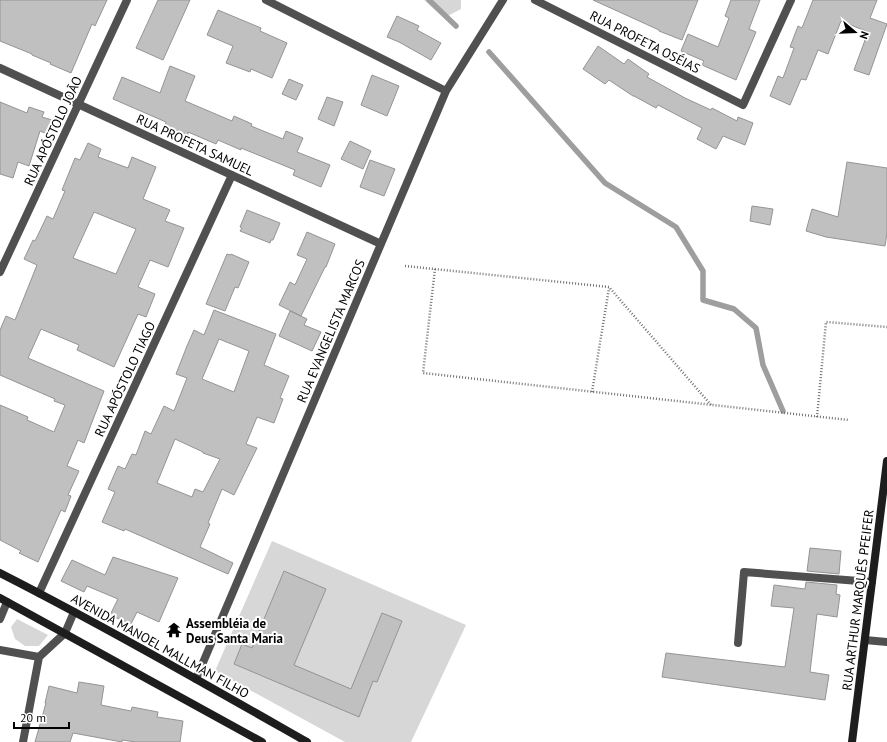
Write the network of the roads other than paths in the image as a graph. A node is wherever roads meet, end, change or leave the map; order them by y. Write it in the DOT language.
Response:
graph roads {
  1 [pos="127,0"];
  2 [pos="266,0"];
  3 [pos="503,0"];
  4 [pos="535,0"];
  5 [pos="791,0"];
  6 [pos="0,68"];
  7 [pos="446,91"];
  8 [pos="78,104"];
  9 [pos="232,175"];
  10 [pos="381,244"];
  11 [pos="0,272"];
  12 [pos="887,461"];
  13 [pos="0,573"];
  14 [pos="872,582"];
  15 [pos="39,593"];
  16 [pos="3,600"];
  17 [pos="74,612"];
  18 [pos="0,619"];
  19 [pos="65,633"];
  20 [pos="865,640"];
  21 [pos="887,642"];
  22 [pos="738,643"];
  23 [pos="0,650"];
  24 [pos="39,657"];
  25 [pos="196,679"];
  26 [pos="23,742"];
  27 [pos="262,742"];
  28 [pos="307,742"];
  29 [pos="852,742"];
  1 -- 8 [label="street, RUA APÓSTOLO JOÃO"];
  2 -- 7 [label="street"];
  3 -- 7 [label="street, RUA EVANGELISTA MARCOS"];
  4 -- 5 [label="street, RUA PROFETA OSÉIAS"];
  6 -- 8 [label="street, RUA PROFETA SAMUEL"];
  7 -- 10 [label="street, RUA EVANGELISTA MARCOS"];
  8 -- 9 [label="street, RUA PROFETA SAMUEL"];
  8 -- 11 [label="street, RUA APÓSTOLO JOÃO"];
  9 -- 10 [label="street, RUA PROFETA SAMUEL"];
  9 -- 15 [label="street, RUA APÓSTOLO TIAGO"];
  10 -- 25 [label="street, RUA EVANGELISTA MARCOS"];
  12 -- 14 [label="street, RUA ARTHUR MARQUÊS PFEIFER"];
  13 -- 15 [label="street, AVENIDA MANOEL MALLMAN FILHO"];
  14 -- 20 [label="street, RUA ARTHUR MARQUÊS PFEIFER"];
  14 -- 22 [label="street"];
  15 -- 17 [label="street, AVENIDA MANOEL MALLMAN FILHO"];
  16 -- 18 [label="street"];
  16 -- 19 [label="street"];
  17 -- 19 [label="street"];
  17 -- 25 [label="street, AVENIDA MANOEL MALLMAN FILHO"];
  19 -- 24 [label="street"];
  19 -- 27 [label="street"];
  20 -- 21 [label="street"];
  20 -- 29 [label="street, RUA ARTHUR MARQUÊS PFEIFER"];
  23 -- 24 [label="street"];
  24 -- 26 [label="street"];
  25 -- 28 [label="street, AVENIDA MANOEL MALLMAN FILHO"];
}
